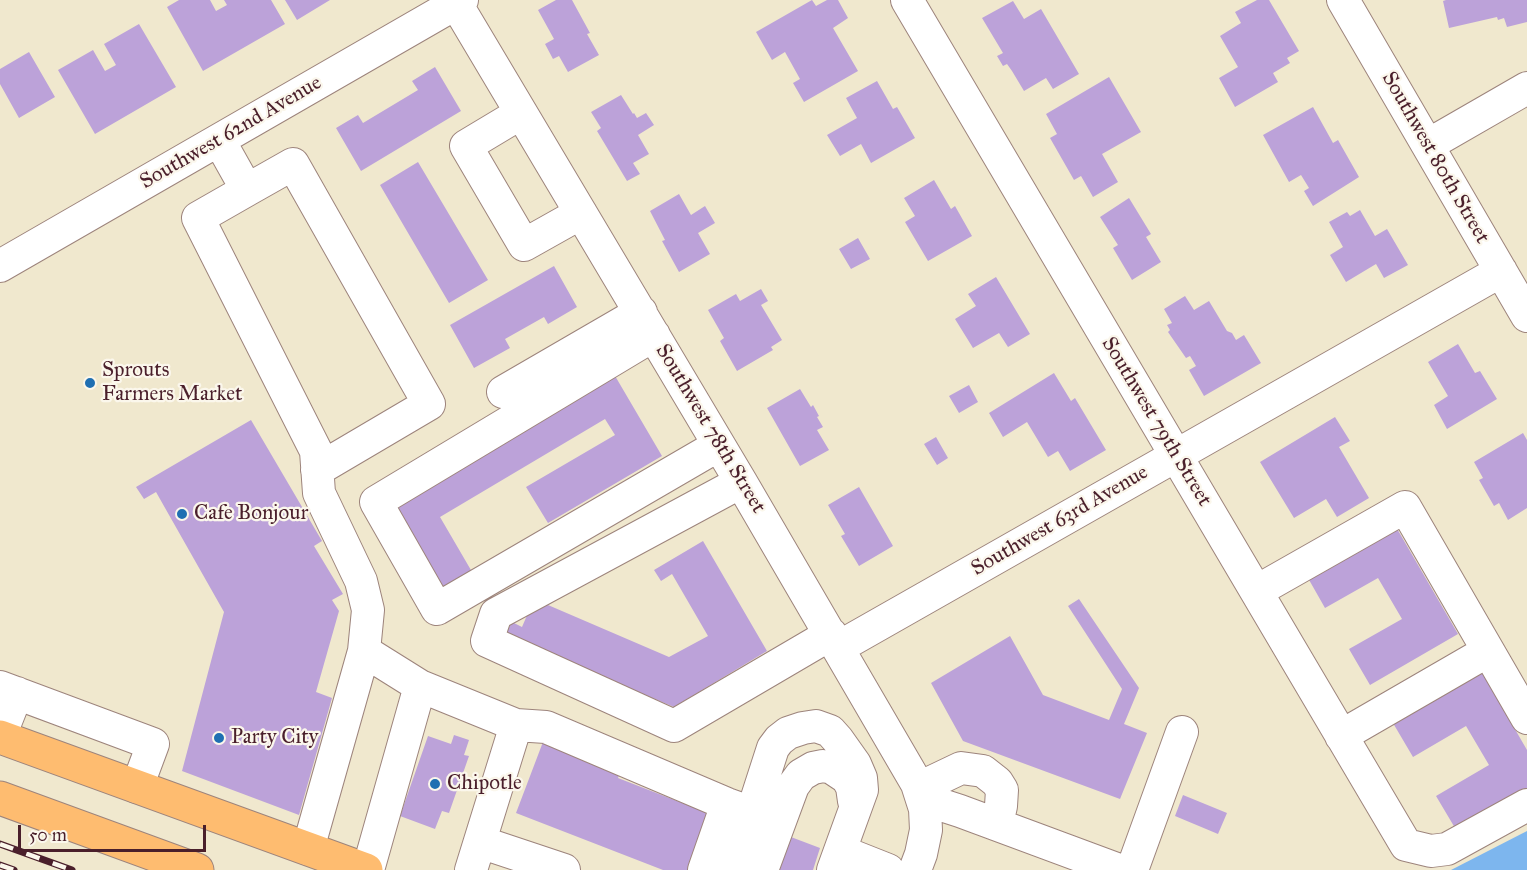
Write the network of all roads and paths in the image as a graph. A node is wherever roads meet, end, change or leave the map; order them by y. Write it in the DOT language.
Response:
graph roads {
  1 [pos="907,0"];
  2 [pos="1343,0"];
  3 [pos="457,1"];
  4 [pos="1527,88"];
  5 [pos="521,113"];
  6 [pos="219,140"];
  7 [pos="1428,145"];
  8 [pos="247,190"];
  9 [pos="581,213"];
  10 [pos="0,266"];
  11 [pos="1501,271"];
  12 [pos="1527,316"];
  13 [pos="647,324"];
  14 [pos="502,392"];
  15 [pos="719,445"];
  16 [pos="1176,455"];
  17 [pos="317,470"];
  18 [pos="741,482"];
  19 [pos="1257,591"];
  20 [pos="835,640"];
  21 [pos="364,651"];
  22 [pos="1488,651"];
  23 [pos="420,686"];
  24 [pos="9,690"];
  25 [pos="1527,718"];
  26 [pos="516,725"];
  27 [pos="1182,732"];
  28 [pos="1341,736"];
  29 [pos="0,737"];
  30 [pos="137,787"];
  31 [pos="921,794"];
  32 [pos="0,798"];
  33 [pos="1527,805"];
  34 [pos="740,808"];
  35 [pos="856,810"];
  36 [pos="997,824"];
  37 [pos="308,849"];
  38 [pos="475,856"];
  39 [pos="837,860"];
  40 [pos="1101,867"];
  41 [pos="197,870"];
  42 [pos="367,870"];
  43 [pos="564,870"];
  44 [pos="704,870"];
  45 [pos="729,870"];
  46 [pos="762,870"];
  47 [pos="888,870"];
  48 [pos="915,870"];
  49 [pos="1132,870"];
  1 -- 16 [label="street, Southwest 79th Street"];
  2 -- 7 [label="street, Southwest 80th Street"];
  3 -- 5 [label="street, Southwest 78th Street"];
  3 -- 6 [label="street, Southwest 62nd Avenue"];
  4 -- 7 [label="street"];
  5 -- 9 [label="street, Southwest 78th Street"];
  5 -- 9 [label="street"];
  6 -- 8 [label="street"];
  6 -- 10 [label="street, Southwest 62nd Avenue"];
  7 -- 11 [label="street, Southwest 80th Street"];
  8 -- 17 [label="street"];
  8 -- 17 [label="street"];
  9 -- 13 [label="street, Southwest 78th Street"];
  11 -- 12 [label="street, Southwest 80th Street"];
  11 -- 16 [label="street, Southwest 63rd Avenue"];
  13 -- 14 [label="street"];
  13 -- 15 [label="street, Southwest 78th Street"];
  13 -- 15 [label="street"];
  15 -- 18 [label="street, Southwest 78th Street"];
  16 -- 19 [label="street, Southwest 79th Street"];
  16 -- 20 [label="street, Southwest 63rd Avenue"];
  17 -- 21 [label="street"];
  18 -- 20 [label="street, Southwest 78th Street"];
  18 -- 20 [label="street, Southwest 63rd Avenue"];
  19 -- 22 [label="street"];
  19 -- 28 [label="street, Southwest 79th Street"];
  20 -- 31 [label="street, Southwest 78th Street"];
  21 -- 23 [label="street"];
  21 -- 37 [label="street"];
  22 -- 25 [label="street"];
  22 -- 28 [label="street"];
  23 -- 26 [label="street"];
  23 -- 42 [label="street"];
  24 -- 29 [label="street"];
  24 -- 30 [label="street"];
  26 -- 34 [label="street"];
  26 -- 38 [label="street"];
  27 -- 49 [label="street"];
  28 -- 33 [label="street, Southwest 79th Street"];
  29 -- 30 [label="highway"];
  30 -- 37 [label="highway"];
  31 -- 36 [label="street"];
  31 -- 36 [label="street"];
  31 -- 48 [label="street, Southwest 78th Street"];
  32 -- 41 [label="highway"];
  34 -- 35 [label="street"];
  34 -- 44 [label="street"];
  34 -- 45 [label="street"];
  35 -- 39 [label="street"];
  35 -- 46 [label="street"];
  36 -- 40 [label="street"];
  37 -- 42 [label="highway"];
  38 -- 43 [label="street"];
  39 -- 47 [label="street"];
}
